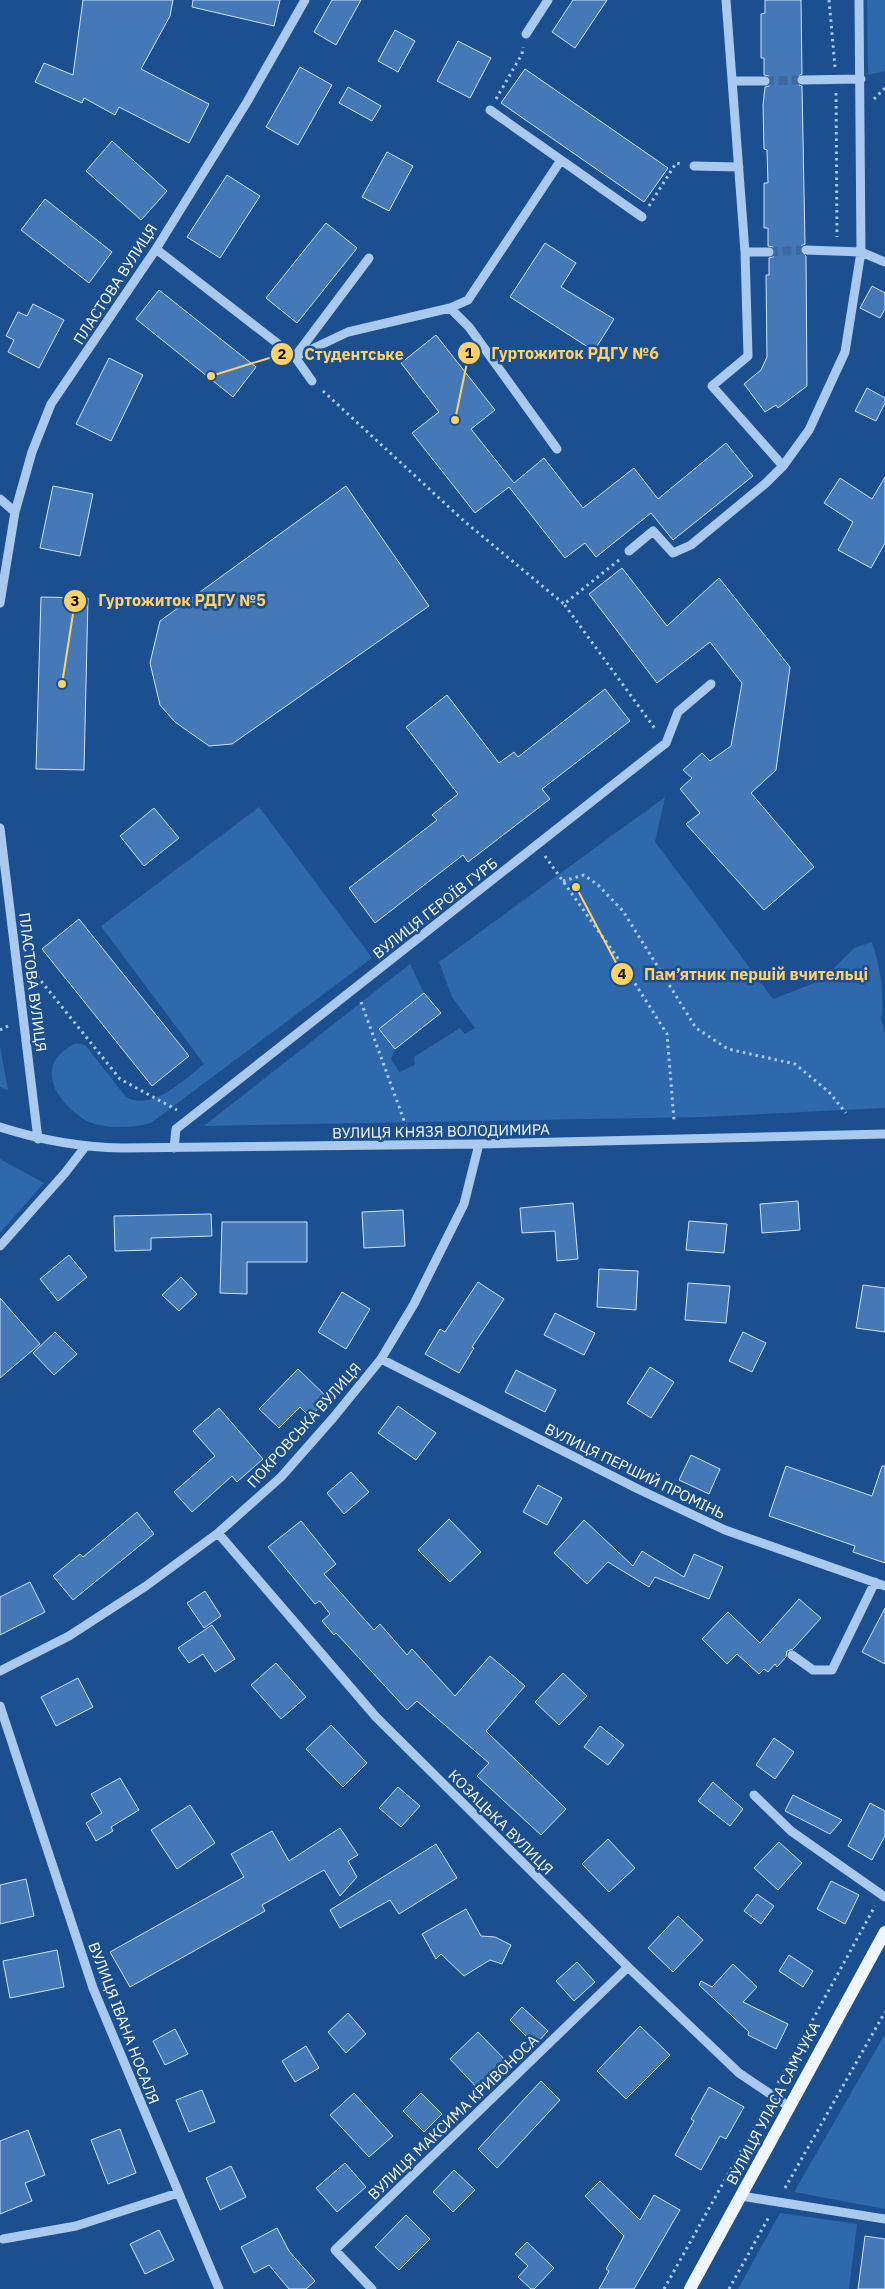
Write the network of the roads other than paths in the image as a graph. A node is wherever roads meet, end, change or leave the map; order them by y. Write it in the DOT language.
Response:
graph roads {
  1 [pos="305,0"];
  2 [pos="548,0"];
  3 [pos="726,0"];
  4 [pos="859,0"];
  5 [pos="526,34"];
  6 [pos="861,79"];
  7 [pos="802,80"];
  8 [pos="732,81"];
  9 [pos="765,82"];
  10 [pos="490,110"];
  11 [pos="561,160"];
  12 [pos="694,166"];
  13 [pos="739,167"];
  14 [pos="642,217"];
  15 [pos="156,248"];
  16 [pos="806,250"];
  17 [pos="745,252"];
  18 [pos="769,252"];
  19 [pos="861,252"];
  20 [pos="369,258"];
  21 [pos="885,262"];
  22 [pos="450,308"];
  23 [pos="295,357"];
  24 [pos="312,381"];
  25 [pos="557,449"];
  26 [pos="783,466"];
  27 [pos="0,499"];
  28 [pos="14,512"];
  29 [pos="629,552"];
  30 [pos="0,604"];
  31 [pos="711,684"];
  32 [pos="0,828"];
  33 [pos="0,1127"];
  34 [pos="885,1134"];
  35 [pos="38,1139"];
  36 [pos="479,1144"];
  37 [pos="85,1147"];
  38 [pos="174,1148"];
  39 [pos="0,1246"];
  40 [pos="381,1359"];
  41 [pos="218,1534"];
  42 [pos="875,1582"];
  43 [pos="885,1586"];
  44 [pos="792,1655"];
  45 [pos="0,1671"];
  46 [pos="0,1706"];
  47 [pos="754,1795"];
  48 [pos="885,1896"];
  49 [pos="885,1932"];
  50 [pos="628,1967"];
  51 [pos="788,2106"];
  52 [pos="178,2193"];
  53 [pos="742,2196"];
  54 [pos="885,2219"];
  55 [pos="3,2239"];
  56 [pos="219,2289"];
  57 [pos="372,2289"];
  58 [pos="690,2289"];
  1 -- 15 [label="street, ПЛАСТОВА ВУЛИЦЯ"];
  2 -- 5 [label="street"];
  3 -- 8 [label="street"];
  4 -- 6 [label="street"];
  6 -- 7 [label="street"];
  6 -- 19 [label="street"];
  8 -- 9 [label="street"];
  8 -- 13 [label="street"];
  10 -- 11 [label="street"];
  11 -- 14 [label="street"];
  11 -- 22 [label="street"];
  12 -- 13 [label="street"];
  13 -- 17 [label="street"];
  15 -- 23 [label="street"];
  15 -- 28 [label="street, ПЛАСТОВА ВУЛИЦЯ"];
  16 -- 19 [label="street"];
  17 -- 18 [label="street"];
  17 -- 26 [label="street"];
  19 -- 21 [label="street"];
  19 -- 26 [label="street"];
  20 -- 23 [label="street"];
  22 -- 23 [label="street"];
  22 -- 25 [label="street"];
  23 -- 24 [label="street"];
  26 -- 29 [label="street"];
  27 -- 28 [label="street"];
  28 -- 30 [label="street, ПЛАСТОВА ВУЛИЦЯ"];
  31 -- 38 [label="street, ВУЛИЦЯ ГЕРОЇВ ГУРБ"];
  32 -- 35 [label="street, ПЛАСТОВА ВУЛИЦЯ"];
  33 -- 35 [label="street, ВУЛИЦЯ КНЯЗЯ ВОЛОДИМИРА"];
  34 -- 36 [label="street, ВУЛИЦЯ КНЯЗЯ ВОЛОДИМИРА"];
  35 -- 37 [label="street, ВУЛИЦЯ КНЯЗЯ ВОЛОДИМИРА"];
  36 -- 38 [label="street, ВУЛИЦЯ КНЯЗЯ ВОЛОДИМИРА"];
  36 -- 40 [label="street, ПОКРОВСЬКА ВУЛИЦЯ"];
  37 -- 38 [label="street, ВУЛИЦЯ КНЯЗЯ ВОЛОДИМИРА"];
  37 -- 39 [label="street"];
  40 -- 41 [label="street, ПОКРОВСЬКА ВУЛИЦЯ"];
  40 -- 42 [label="street, ВУЛИЦЯ ПЕРШИЙ ПРОМІНЬ"];
  41 -- 45 [label="street, ПОКРОВСЬКА ВУЛИЦЯ"];
  41 -- 50 [label="street, КОЗАЦЬКА ВУЛИЦЯ"];
  42 -- 43 [label="street, ВУЛИЦЯ ПЕРШИЙ ПРОМІНЬ"];
  42 -- 44 [label="street"];
  46 -- 52 [label="street, ВУЛИЦЯ ІВАНА НОСАЛЯ"];
  47 -- 48 [label="street"];
  49 -- 51 [label="main road, ВУЛИЦЯ УЛАСА САМЧУКА"];
  50 -- 51 [label="street, КОЗАЦЬКА ВУЛИЦЯ"];
  50 -- 57 [label="street, ВУЛИЦЯ МАКСИМА КРИВОНОСА"];
  51 -- 53 [label="main road, ВУЛИЦЯ УЛАСА САМЧУКА"];
  52 -- 55 [label="street"];
  52 -- 56 [label="street, ВУЛИЦЯ ІВАНА НОСАЛЯ"];
  53 -- 54 [label="street"];
  53 -- 58 [label="main road, ВУЛИЦЯ УЛАСА САМЧУКА"];
}
